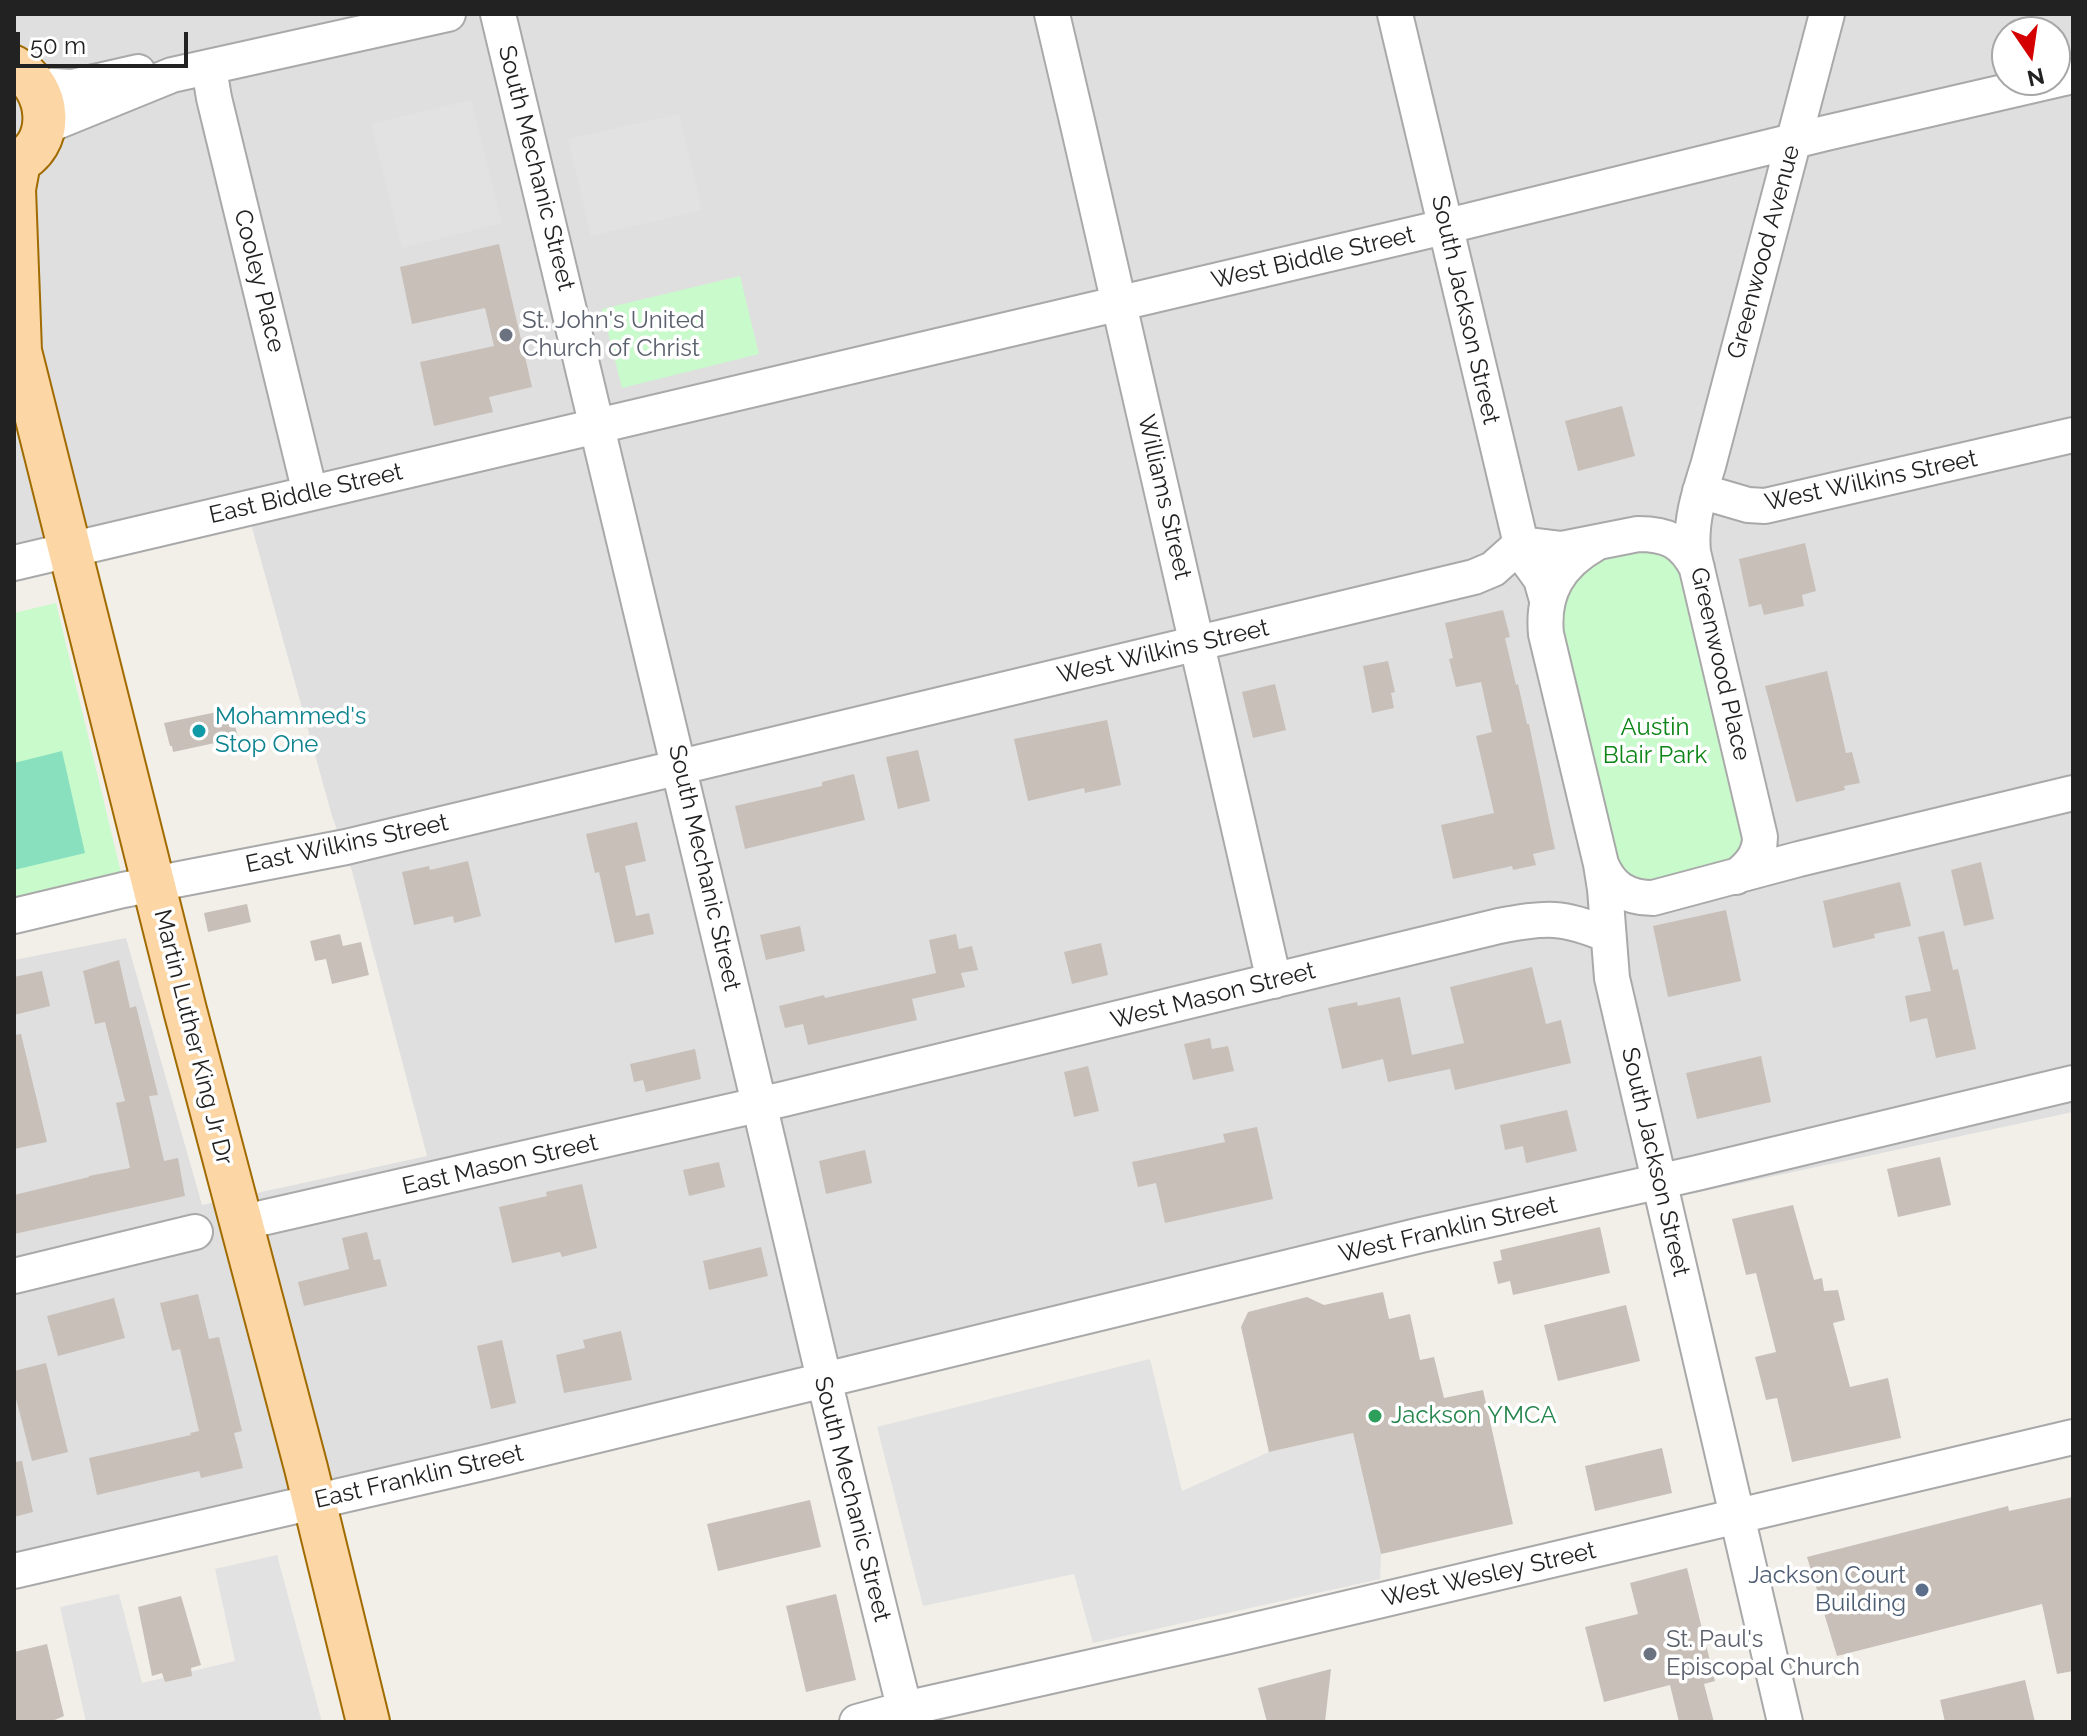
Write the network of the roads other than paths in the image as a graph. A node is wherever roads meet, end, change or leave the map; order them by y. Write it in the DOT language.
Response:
graph roads {
  1 [pos="448,14"];
  2 [pos="498,14"];
  3 [pos="1052,14"];
  4 [pos="1395,14"];
  5 [pos="1827,14"];
  6 [pos="345,25"];
  7 [pos="209,68"];
  8 [pos="172,75"];
  9 [pos="25,76"];
  10 [pos="2073,76"];
  11 [pos="44,127"];
  12 [pos="1793,141"];
  13 [pos="17,163"];
  14 [pos="1445,226"];
  15 [pos="1120,303"];
  16 [pos="17,344"];
  17 [pos="599,426"];
  18 [pos="2073,435"];
  19 [pos="1700,491"];
  20 [pos="310,493"];
  21 [pos="1638,534"];
  22 [pos="1521,544"];
  23 [pos="1595,544"];
  24 [pos="71,549"];
  25 [pos="14,563"];
  26 [pos="1697,568"];
  27 [pos="1547,600"];
  28 [pos="1197,644"];
  29 [pos="680,768"];
  30 [pos="2073,793"];
  31 [pos="1760,837"];
  32 [pos="1799,859"];
  33 [pos="1601,864"];
  34 [pos="1736,877"];
  35 [pos="155,884"];
  36 [pos="1653,898"];
  37 [pos="14,916"];
  38 [pos="1608,935"];
  39 [pos="1274,981"];
  40 [pos="2073,1083"];
  41 [pos="760,1105"];
  42 [pos="1659,1181"];
  43 [pos="240,1223"];
  44 [pos="195,1232"];
  45 [pos="14,1276"];
  46 [pos="823,1380"];
  47 [pos="2073,1437"];
  48 [pos="314,1501"];
  49 [pos="1736,1517"];
  50 [pos="14,1571"];
  51 [pos="906,1716"];
  52 [pos="368,1722"];
  53 [pos="857,1722"];
  54 [pos="1785,1722"];
  1 -- 6 [label="street"];
  2 -- 17 [label="street, South Mechanic Street"];
  3 -- 15 [label="street, Williams Street"];
  4 -- 14 [label="street, South Jackson Street"];
  5 -- 12 [label="street, Greenwood Avenue"];
  6 -- 7 [label="street"];
  7 -- 8 [label="street"];
  7 -- 20 [label="street, Cooley Place"];
  8 -- 9 [label="street"];
  8 -- 11 [label="street"];
  9 -- 11 [label="main road"];
  10 -- 12 [label="street, West Biddle Street"];
  11 -- 13 [label="main road"];
  12 -- 14 [label="street, West Biddle Street"];
  12 -- 19 [label="street, Greenwood Avenue"];
  13 -- 16 [label="main road, Martin Luther King Jr Dr"];
  14 -- 15 [label="street, West Biddle Street"];
  14 -- 22 [label="street, South Jackson Street"];
  15 -- 17 [label="street, West Biddle Street"];
  15 -- 28 [label="street, Williams Street"];
  16 -- 24 [label="main road, Martin Luther King Jr Dr"];
  17 -- 20 [label="street, East Biddle Street"];
  17 -- 29 [label="street, South Mechanic Street"];
  18 -- 19 [label="street, West Wilkins Street"];
  19 -- 21 [label="street"];
  19 -- 26 [label="street, Greenwood Place"];
  20 -- 24 [label="street, East Biddle Street"];
  21 -- 23 [label="street"];
  21 -- 26 [label="street"];
  22 -- 23 [label="street"];
  22 -- 27 [label="street, South Jackson Street"];
  22 -- 28 [label="street, West Wilkins Street"];
  23 -- 27 [label="street"];
  24 -- 25 [label="street, East Biddle Street"];
  24 -- 35 [label="main road, Martin Luther King Jr Dr"];
  26 -- 31 [label="street, Greenwood Place"];
  27 -- 33 [label="street, South Jackson Street"];
  28 -- 29 [label="street, West Wilkins Street"];
  28 -- 39 [label="street, Williams Street"];
  29 -- 35 [label="street, East Wilkins Street"];
  29 -- 41 [label="street, South Mechanic Street"];
  30 -- 32 [label="street"];
  31 -- 32 [label="street"];
  31 -- 34 [label="street"];
  32 -- 34 [label="street"];
  33 -- 36 [label="street"];
  33 -- 38 [label="street, South Jackson Street"];
  34 -- 36 [label="street"];
  35 -- 37 [label="street, East Wilkins Street"];
  35 -- 43 [label="main road, Martin Luther King Jr Dr"];
  36 -- 38 [label="street"];
  38 -- 39 [label="street, West Mason Street"];
  38 -- 42 [label="street, South Jackson Street"];
  39 -- 41 [label="street, West Mason Street"];
  40 -- 42 [label="street, West Franklin Street"];
  41 -- 43 [label="street, East Mason Street"];
  41 -- 46 [label="street, South Mechanic Street"];
  42 -- 46 [label="street, West Franklin Street"];
  42 -- 49 [label="street, South Jackson Street"];
  43 -- 48 [label="main road, Martin Luther King Jr Dr"];
  44 -- 45 [label="street"];
  46 -- 48 [label="street, East Franklin Street"];
  46 -- 51 [label="street, South Mechanic Street"];
  47 -- 49 [label="street, West Wesley Street"];
  48 -- 50 [label="street, East Franklin Street"];
  48 -- 52 [label="main road, Martin Luther King Jr Dr"];
  49 -- 51 [label="street, West Wesley Street"];
  49 -- 54 [label="street, South Jackson Street"];
  51 -- 53 [label="street, West Wesley Street"];
}
